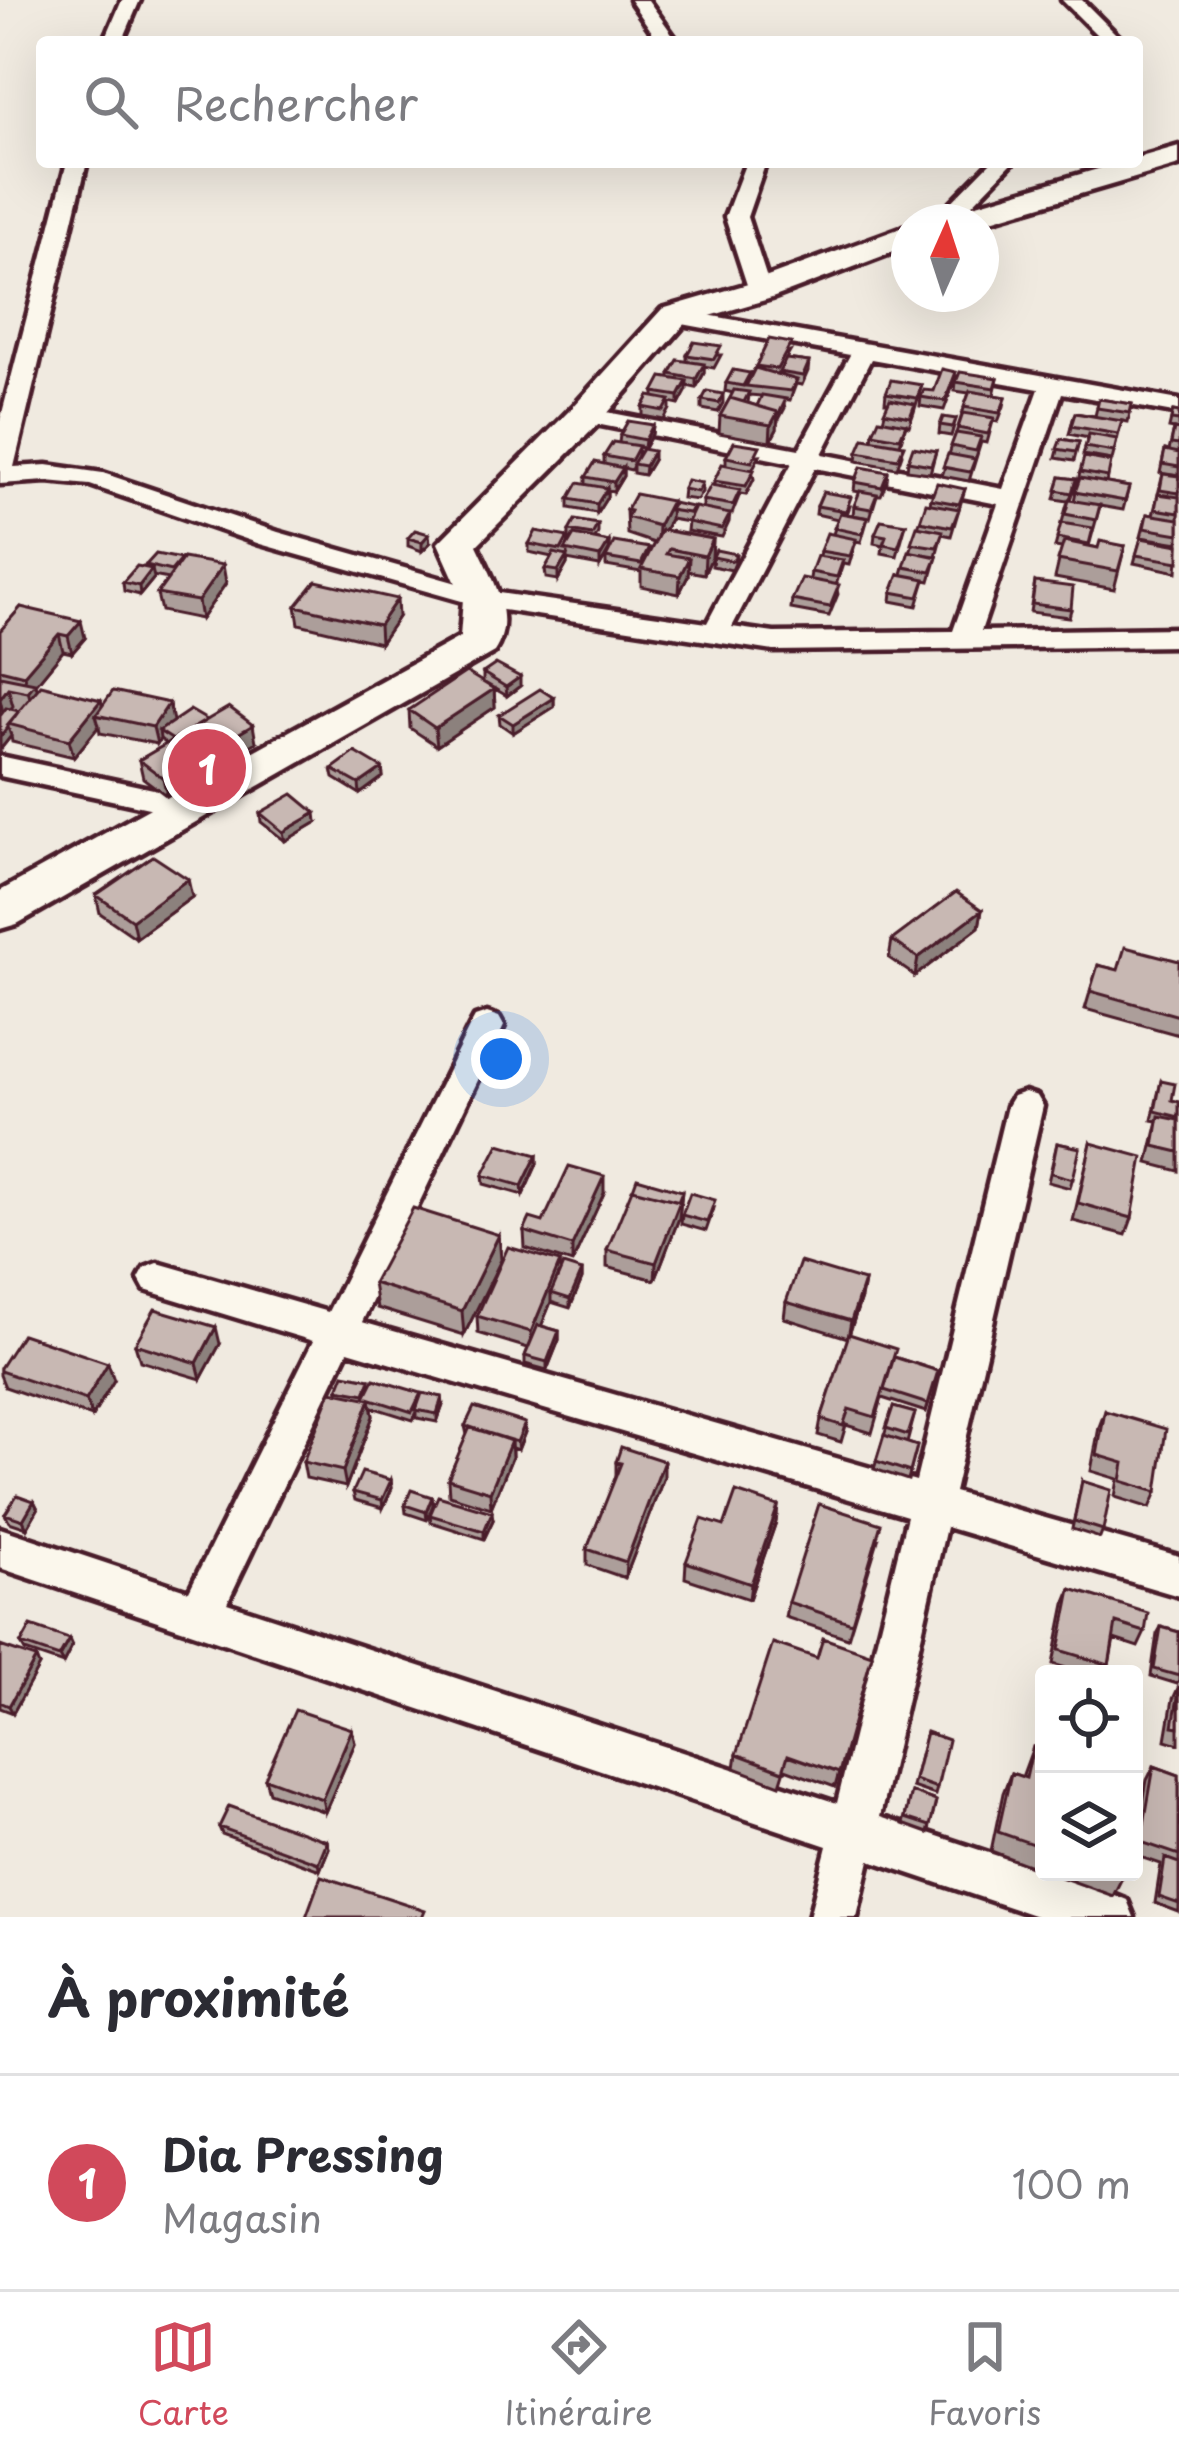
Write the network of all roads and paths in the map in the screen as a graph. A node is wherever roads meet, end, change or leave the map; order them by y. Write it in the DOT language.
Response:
graph roads {
  1 [pos="131,0"];
  2 [pos="639,0"];
  3 [pos="1071,0"];
  4 [pos="116,36"];
  5 [pos="665,36"];
  6 [pos="1109,36"];
  7 [pos="1179,154"];
  8 [pos="1143,165"];
  9 [pos="76,168"];
  10 [pos="754,168"];
  11 [pos="998,168"];
  12 [pos="1131,168"];
  13 [pos="963,204"];
  14 [pos="999,207"];
  15 [pos="891,243"];
  16 [pos="760,292"];
  17 [pos="674,316"];
  18 [pos="864,350"];
  19 [pos="1053,384"];
  20 [pos="1179,406"];
  21 [pos="586,415"];
  22 [pos="807,459"];
  23 [pos="0,473"];
  24 [pos="1013,500"];
  25 [pos="484,598"];
  26 [pos="716,631"];
  27 [pos="1179,637"];
  28 [pos="964,639"];
  29 [pos="0,766"];
  30 [pos="186,806"];
  31 [pos="0,912"];
  32 [pos="487,1026"];
  33 [pos="1025,1106"];
  34 [pos="158,1279"];
  35 [pos="338,1331"];
  36 [pos="931,1504"];
  37 [pos="0,1548"];
  38 [pos="1179,1576"];
  39 [pos="199,1616"];
  40 [pos="853,1832"];
  41 [pos="833,1917"];
  42 [pos="1110,1917"];
  1 -- 4 [label="street"];
  2 -- 5 [label="street"];
  3 -- 6 [label="street"];
  7 -- 8 [label="street"];
  9 -- 23 [label="street"];
  10 -- 16 [label="street"];
  11 -- 13 [label="street"];
  12 -- 14 [label="street"];
  15 -- 16 [label="street"];
  16 -- 17 [label="street"];
  17 -- 18 [label="street"];
  17 -- 21 [label="street"];
  18 -- 19 [label="street"];
  18 -- 22 [label="street"];
  19 -- 20 [label="street"];
  19 -- 24 [label="street"];
  21 -- 22 [label="street"];
  21 -- 25 [label="street"];
  22 -- 24 [label="street"];
  22 -- 26 [label="street"];
  23 -- 25 [label="street"];
  24 -- 28 [label="street"];
  25 -- 26 [label="street"];
  25 -- 30 [label="street"];
  26 -- 28 [label="street"];
  27 -- 28 [label="street"];
  29 -- 30 [label="street"];
  30 -- 31 [label="street"];
  32 -- 35 [label="street"];
  33 -- 36 [label="street"];
  34 -- 35 [label="street"];
  35 -- 36 [label="street"];
  35 -- 39 [label="street"];
  36 -- 38 [label="street"];
  36 -- 40 [label="street"];
  37 -- 39 [label="street"];
  39 -- 40 [label="street"];
  40 -- 41 [label="street"];
  40 -- 42 [label="street"];
}
